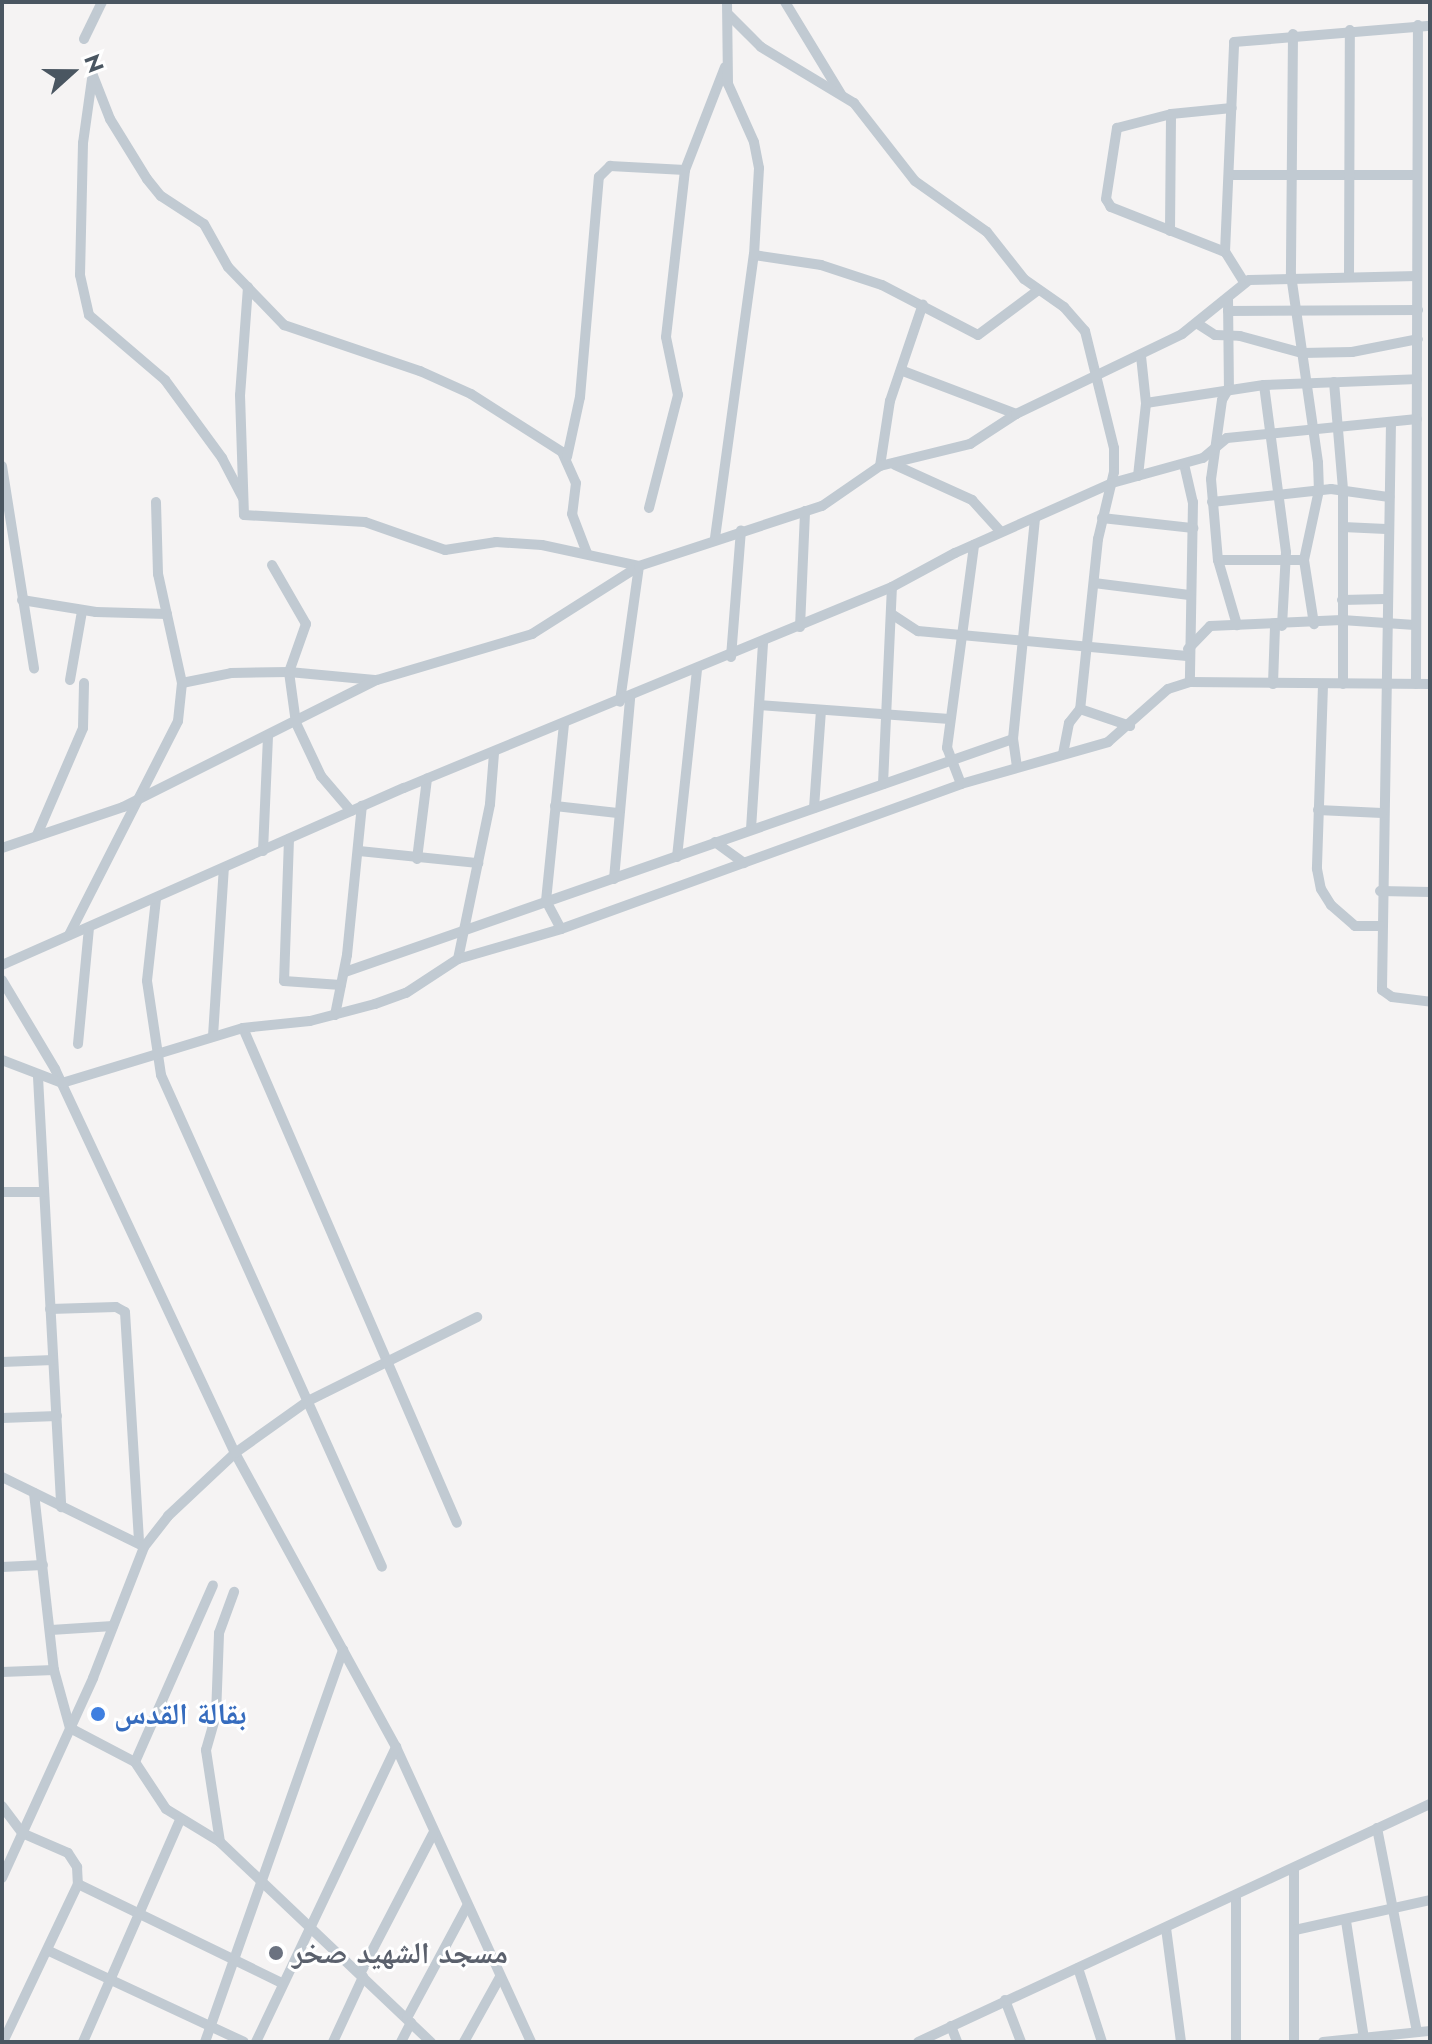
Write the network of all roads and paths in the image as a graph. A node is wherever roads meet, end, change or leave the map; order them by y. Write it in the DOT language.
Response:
graph roads {
  1 [pos="102,2"];
  2 [pos="727,2"];
  3 [pos="785,2"];
  4 [pos="729,15"];
  5 [pos="1424,25"];
  6 [pos="1350,30"];
  7 [pos="1293,34"];
  8 [pos="84,39"];
  9 [pos="726,65"];
  10 [pos="842,96"];
  11 [pos="1232,108"];
  12 [pos="1171,114"];
  13 [pos="685,170"];
  14 [pos="1349,174"];
  15 [pos="1231,175"];
  16 [pos="1289,175"];
  17 [pos="1416,175"];
  18 [pos="1170,231"];
  19 [pos="1225,252"];
  20 [pos="754,255"];
  21 [pos="1291,275"];
  22 [pos="1349,276"];
  23 [pos="1417,276"];
  24 [pos="1244,282"];
  25 [pos="248,287"];
  26 [pos="1037,291"];
  27 [pos="1228,298"];
  28 [pos="923,304"];
  29 [pos="1297,308"];
  30 [pos="1418,310"];
  31 [pos="1228,311"];
  32 [pos="1198,324"];
  33 [pos="1228,335"];
  34 [pos="1418,339"];
  35 [pos="1302,353"];
  36 [pos="1141,356"];
  37 [pos="903,371"];
  38 [pos="1094,379"];
  39 [pos="1417,379"];
  40 [pos="1306,382"];
  41 [pos="1334,382"];
  42 [pos="1264,385"];
  43 [pos="1229,388"];
  44 [pos="1146,403"];
  45 [pos="1016,414"];
  46 [pos="1417,419"];
  47 [pos="1391,422"];
  48 [pos="1340,425"];
  49 [pos="1313,428"];
  50 [pos="1268,431"];
  51 [pos="1216,445"];
  52 [pos="567,457"];
  53 [pos="1184,464"];
  54 [pos="895,465"];
  55 [pos="2,466"];
  56 [pos="880,466"];
  57 [pos="1138,476"];
  58 [pos="1112,483"];
  59 [pos="4,488"];
  60 [pos="1319,490"];
  61 [pos="1343,490"];
  62 [pos="1279,494"];
  63 [pos="1389,497"];
  64 [pos="243,498"];
  65 [pos="156,502"];
  66 [pos="1212,502"];
  67 [pos="649,508"];
  68 [pos="805,511"];
  69 [pos="1102,518"];
  70 [pos="1035,520"];
  71 [pos="1343,527"];
  72 [pos="1193,528"];
  73 [pos="1386,529"];
  74 [pos="741,530"];
  75 [pos="1001,532"];
  76 [pos="715,538"];
  77 [pos="974,545"];
  78 [pos="587,553"];
  79 [pos="1287,558"];
  80 [pos="1218,560"];
  81 [pos="1304,560"];
  82 [pos="272,565"];
  83 [pos="639,566"];
  84 [pos="1094,583"];
  85 [pos="892,587"];
  86 [pos="1189,595"];
  87 [pos="1385,599"];
  88 [pos="22,600"];
  89 [pos="1342,600"];
  90 [pos="82,611"];
  91 [pos="167,614"];
  92 [pos="893,615"];
  93 [pos="1342,620"];
  94 [pos="1314,624"];
  95 [pos="1391,624"];
  96 [pos="1237,625"];
  97 [pos="1415,625"];
  98 [pos="800,627"];
  99 [pos="1278,627"];
  100 [pos="959,635"];
  101 [pos="1022,640"];
  102 [pos="763,643"];
  103 [pos="1086,646"];
  104 [pos="1188,653"];
  105 [pos="731,657"];
  106 [pos="34,668"];
  107 [pos="697,671"];
  108 [pos="289,672"];
  109 [pos="70,680"];
  110 [pos="377,680"];
  111 [pos="1190,682"];
  112 [pos="84,683"];
  113 [pos="182,683"];
  114 [pos="1273,684"];
  115 [pos="1343,684"];
  116 [pos="1386,684"];
  117 [pos="1416,684"];
  118 [pos="1430,684"];
  119 [pos="1323,685"];
  120 [pos="625,700"];
  121 [pos="760,705"];
  122 [pos="1080,709"];
  123 [pos="821,710"];
  124 [pos="884,715"];
  125 [pos="949,719"];
  126 [pos="296,723"];
  127 [pos="564,724"];
  128 [pos="1130,726"];
  129 [pos="268,737"];
  130 [pos="1013,739"];
  131 [pos="494,753"];
  132 [pos="1063,753"];
  133 [pos="949,759"];
  134 [pos="1017,767"];
  135 [pos="427,779"];
  136 [pos="883,784"];
  137 [pos="961,784"];
  138 [pos="135,799"];
  139 [pos="362,806"];
  140 [pos="555,806"];
  141 [pos="814,808"];
  142 [pos="1318,810"];
  143 [pos="351,811"];
  144 [pos="618,813"];
  145 [pos="1382,813"];
  146 [pos="751,829"];
  147 [pos="37,835"];
  148 [pos="289,839"];
  149 [pos="715,842"];
  150 [pos="2,848"];
  151 [pos="263,851"];
  152 [pos="359,851"];
  153 [pos="677,857"];
  154 [pos="417,859"];
  155 [pos="478,863"];
  156 [pos="744,863"];
  157 [pos="224,868"];
  158 [pos="614,879"];
  159 [pos="1380,891"];
  160 [pos="1430,892"];
  161 [pos="156,899"];
  162 [pos="546,901"];
  163 [pos="1380,926"];
  164 [pos="89,928"];
  165 [pos="465,928"];
  166 [pos="561,929"];
  167 [pos="68,937"];
  168 [pos="458,959"];
  169 [pos="2,965"];
  170 [pos="345,972"];
  171 [pos="2,980"];
  172 [pos="341,985"];
  173 [pos="1430,1002"];
  174 [pos="335,1015"];
  175 [pos="243,1028"];
  176 [pos="213,1036"];
  177 [pos="78,1044"];
  178 [pos="157,1054"];
  179 [pos="2,1060"];
  180 [pos="38,1077"];
  181 [pos="62,1083"];
  182 [pos="2,1192"];
  183 [pos="44,1192"];
  184 [pos="50,1309"];
  185 [pos="477,1317"];
  186 [pos="53,1360"];
  187 [pos="2,1362"];
  188 [pos="385,1363"];
  189 [pos="308,1401"];
  190 [pos="57,1416"];
  191 [pos="2,1418"];
  192 [pos="235,1453"];
  193 [pos="2,1477"];
  194 [pos="34,1493"];
  195 [pos="61,1507"];
  196 [pos="457,1523"];
  197 [pos="142,1546"];
  198 [pos="43,1565"];
  199 [pos="2,1567"];
  200 [pos="382,1567"];
  201 [pos="213,1585"];
  202 [pos="234,1592"];
  203 [pos="113,1626"];
  204 [pos="51,1630"];
  205 [pos="343,1650"];
  206 [pos="54,1670"];
  207 [pos="2,1672"];
  208 [pos="70,1728"];
  209 [pos="396,1747"];
  210 [pos="135,1762"];
  211 [pos="1430,1804"];
  212 [pos="2,1806"];
  213 [pos="180,1820"];
  214 [pos="1377,1828"];
  215 [pos="22,1833"];
  216 [pos="433,1834"];
  217 [pos="220,1842"];
  218 [pos="1294,1870"];
  219 [pos="2,1878"];
  220 [pos="262,1882"];
  221 [pos="78,1884"];
  222 [pos="1236,1898"];
  223 [pos="1430,1900"];
  224 [pos="467,1906"];
  225 [pos="1394,1908"];
  226 [pos="139,1916"];
  227 [pos="1346,1921"];
  228 [pos="307,1926"];
  229 [pos="1166,1928"];
  230 [pos="1295,1930"];
  231 [pos="49,1951"];
  232 [pos="234,1960"];
  233 [pos="1078,1968"];
  234 [pos="362,1976"];
  235 [pos="500,1977"];
  236 [pos="110,1979"];
  237 [pos="282,1983"];
  238 [pos="1005,2000"];
  239 [pos="409,2020"];
  240 [pos="211,2025"];
  241 [pos="951,2026"];
  242 [pos="1430,2031"];
  243 [pos="1417,2032"];
  244 [pos="1369,2040"];
  245 [pos="3,2042"];
  246 [pos="83,2042"];
  247 [pos="205,2042"];
  248 [pos="244,2042"];
  249 [pos="256,2042"];
  250 [pos="333,2042"];
  251 [pos="401,2042"];
  252 [pos="431,2042"];
  253 [pos="464,2042"];
  254 [pos="531,2042"];
  255 [pos="918,2042"];
  256 [pos="957,2042"];
  257 [pos="1021,2042"];
  258 [pos="1102,2042"];
  259 [pos="1181,2042"];
  260 [pos="1236,2042"];
  261 [pos="1294,2042"];
  262 [pos="1324,2042"];
  1 -- 8 [label="street"];
  2 -- 4 [label="street"];
  3 -- 10 [label="street"];
  4 -- 9 [label="street"];
  4 -- 10 [label="street"];
  5 -- 6 [label="street"];
  5 -- 17 [label="street"];
  6 -- 7 [label="street"];
  6 -- 14 [label="street"];
  7 -- 11 [label="street"];
  7 -- 16 [label="street"];
  9 -- 13 [label="street"];
  9 -- 20 [label="street"];
  10 -- 26 [label="street"];
  11 -- 12 [label="street"];
  11 -- 15 [label="street"];
  12 -- 18 [label="street"];
  12 -- 18 [label="street"];
  13 -- 52 [label="street"];
  13 -- 67 [label="street"];
  14 -- 16 [label="street"];
  14 -- 17 [label="street"];
  14 -- 22 [label="street"];
  15 -- 16 [label="street"];
  15 -- 19 [label="street"];
  16 -- 21 [label="street"];
  17 -- 23 [label="street"];
  18 -- 19 [label="street"];
  19 -- 24 [label="street"];
  20 -- 28 [label="street"];
  20 -- 76 [label="street"];
  21 -- 22 [label="street"];
  21 -- 24 [label="street"];
  21 -- 29 [label="street"];
  22 -- 23 [label="street"];
  23 -- 30 [label="street"];
  24 -- 27 [label="street"];
  25 -- 52 [label="street"];
  25 -- 64 [label="street"];
  25 -- 64 [label="street"];
  26 -- 28 [label="street"];
  26 -- 38 [label="street"];
  27 -- 31 [label="street"];
  27 -- 32 [label="street"];
  28 -- 37 [label="street"];
  29 -- 30 [label="street"];
  29 -- 31 [label="street"];
  29 -- 35 [label="street"];
  30 -- 34 [label="street"];
  31 -- 33 [label="street"];
  32 -- 33 [label="street"];
  32 -- 36 [label="street"];
  33 -- 35 [label="street"];
  33 -- 43 [label="street"];
  34 -- 35 [label="street"];
  34 -- 39 [label="street"];
  35 -- 40 [label="street"];
  36 -- 38 [label="street"];
  36 -- 44 [label="street"];
  37 -- 45 [label="street"];
  37 -- 56 [label="street"];
  38 -- 45 [label="street"];
  38 -- 58 [label="street"];
  39 -- 41 [label="street"];
  39 -- 46 [label="street"];
  40 -- 41 [label="street"];
  40 -- 42 [label="street"];
  40 -- 49 [label="street"];
  41 -- 48 [label="street"];
  42 -- 43 [label="street"];
  42 -- 50 [label="street"];
  43 -- 44 [label="street"];
  43 -- 51 [label="street"];
  44 -- 57 [label="street"];
  45 -- 54 [label="street"];
  46 -- 47 [label="street"];
  46 -- 97 [label="street"];
  47 -- 48 [label="street"];
  47 -- 63 [label="street"];
  48 -- 49 [label="street"];
  48 -- 61 [label="street"];
  49 -- 50 [label="street"];
  49 -- 60 [label="street"];
  50 -- 51 [label="street"];
  50 -- 62 [label="street"];
  51 -- 53 [label="street"];
  51 -- 66 [label="street"];
  52 -- 78 [label="street"];
  53 -- 57 [label="street"];
  53 -- 72 [label="street"];
  54 -- 56 [label="street"];
  54 -- 75 [label="street"];
  55 -- 59 [label="street"];
  56 -- 68 [label="street"];
  57 -- 58 [label="street"];
  58 -- 69 [label="street"];
  58 -- 70 [label="street"];
  59 -- 88 [label="street"];
  60 -- 61 [label="street"];
  60 -- 62 [label="street"];
  60 -- 81 [label="street"];
  61 -- 63 [label="street"];
  61 -- 71 [label="street"];
  62 -- 66 [label="street"];
  62 -- 79 [label="street"];
  63 -- 73 [label="street"];
  64 -- 78 [label="street"];
  65 -- 91 [label="street"];
  66 -- 80 [label="street"];
  68 -- 74 [label="street"];
  68 -- 98 [label="street"];
  69 -- 72 [label="street"];
  69 -- 84 [label="street"];
  70 -- 75 [label="street"];
  70 -- 101 [label="street"];
  71 -- 73 [label="street"];
  71 -- 89 [label="street"];
  72 -- 86 [label="street"];
  73 -- 87 [label="street"];
  74 -- 76 [label="street"];
  74 -- 105 [label="street"];
  75 -- 77 [label="street"];
  76 -- 83 [label="street"];
  77 -- 85 [label="street"];
  77 -- 100 [label="street"];
  78 -- 83 [label="street"];
  79 -- 80 [label="street"];
  79 -- 81 [label="street"];
  79 -- 99 [label="street"];
  80 -- 96 [label="street"];
  81 -- 94 [label="street"];
  82 -- 108 [label="street"];
  83 -- 110 [label="street"];
  83 -- 120 [label="street"];
  84 -- 86 [label="street"];
  84 -- 103 [label="street"];
  85 -- 92 [label="street"];
  85 -- 98 [label="street"];
  86 -- 104 [label="street"];
  87 -- 89 [label="street"];
  87 -- 95 [label="street"];
  88 -- 90 [label="street"];
  88 -- 106 [label="street"];
  89 -- 93 [label="street"];
  90 -- 91 [label="street"];
  90 -- 109 [label="street"];
  91 -- 113 [label="street"];
  92 -- 100 [label="street"];
  92 -- 124 [label="street"];
  93 -- 94 [label="street"];
  93 -- 95 [label="street"];
  93 -- 115 [label="street"];
  94 -- 99 [label="street"];
  95 -- 97 [label="street"];
  95 -- 116 [label="street"];
  96 -- 99 [label="street"];
  96 -- 104 [label="street"];
  97 -- 117 [label="street"];
  98 -- 102 [label="street"];
  99 -- 114 [label="street"];
  100 -- 101 [label="street"];
  100 -- 125 [label="street"];
  101 -- 103 [label="street"];
  101 -- 130 [label="street"];
  102 -- 105 [label="street"];
  102 -- 121 [label="street"];
  103 -- 104 [label="street"];
  103 -- 122 [label="street"];
  104 -- 111 [label="street"];
  105 -- 107 [label="street"];
  107 -- 120 [label="street"];
  107 -- 153 [label="street"];
  108 -- 110 [label="street"];
  108 -- 113 [label="street"];
  108 -- 126 [label="street"];
  110 -- 126 [label="street"];
  111 -- 114 [label="street"];
  111 -- 128 [label="street"];
  112 -- 147 [label="street"];
  113 -- 138 [label="street"];
  114 -- 119 [label="street"];
  115 -- 116 [label="street"];
  115 -- 119 [label="street"];
  116 -- 117 [label="street"];
  116 -- 145 [label="street"];
  117 -- 118 [label="street"];
  119 -- 142 [label="street"];
  120 -- 127 [label="street"];
  120 -- 144 [label="street"];
  121 -- 123 [label="street"];
  121 -- 146 [label="street"];
  122 -- 128 [label="street"];
  122 -- 132 [label="street"];
  123 -- 124 [label="street"];
  123 -- 141 [label="street"];
  124 -- 125 [label="street"];
  124 -- 136 [label="street"];
  125 -- 133 [label="street"];
  126 -- 129 [label="street"];
  126 -- 143 [label="street"];
  127 -- 131 [label="street"];
  127 -- 140 [label="street"];
  128 -- 132 [label="street"];
  129 -- 138 [label="street"];
  129 -- 151 [label="street"];
  130 -- 133 [label="street"];
  130 -- 134 [label="street"];
  131 -- 135 [label="street"];
  131 -- 155 [label="street"];
  132 -- 134 [label="street"];
  133 -- 136 [label="street"];
  133 -- 137 [label="street"];
  134 -- 137 [label="street"];
  135 -- 139 [label="street"];
  135 -- 154 [label="street"];
  136 -- 141 [label="street"];
  137 -- 156 [label="street"];
  138 -- 147 [label="street"];
  138 -- 167 [label="street"];
  139 -- 143 [label="street"];
  139 -- 152 [label="street"];
  140 -- 144 [label="street"];
  140 -- 162 [label="street"];
  141 -- 146 [label="street"];
  142 -- 145 [label="street"];
  142 -- 163 [label="street"];
  143 -- 148 [label="street"];
  144 -- 158 [label="street"];
  145 -- 159 [label="street"];
  146 -- 149 [label="street"];
  147 -- 150 [label="street"];
  148 -- 151 [label="street"];
  148 -- 172 [label="street"];
  149 -- 153 [label="street"];
  149 -- 156 [label="street"];
  151 -- 157 [label="street"];
  152 -- 154 [label="street"];
  152 -- 170 [label="street"];
  153 -- 158 [label="street"];
  154 -- 155 [label="street"];
  155 -- 165 [label="street"];
  156 -- 166 [label="street"];
  157 -- 161 [label="street"];
  157 -- 176 [label="street"];
  158 -- 162 [label="street"];
  159 -- 160 [label="street"];
  159 -- 163 [label="street"];
  161 -- 164 [label="street"];
  161 -- 178 [label="street"];
  162 -- 165 [label="street"];
  162 -- 166 [label="street"];
  163 -- 173 [label="street"];
  164 -- 167 [label="street"];
  164 -- 177 [label="street"];
  165 -- 168 [label="street"];
  165 -- 170 [label="street"];
  166 -- 168 [label="street"];
  167 -- 169 [label="street"];
  168 -- 174 [label="street"];
  170 -- 172 [label="street"];
  171 -- 181 [label="street"];
  172 -- 174 [label="street"];
  174 -- 175 [label="street"];
  175 -- 176 [label="street"];
  175 -- 188 [label="street"];
  176 -- 178 [label="street"];
  178 -- 181 [label="street"];
  178 -- 189 [label="street"];
  179 -- 180 [label="street"];
  180 -- 181 [label="street"];
  180 -- 183 [label="street"];
  181 -- 192 [label="street"];
  182 -- 183 [label="street"];
  183 -- 184 [label="street"];
  184 -- 186 [label="street"];
  184 -- 197 [label="street"];
  185 -- 188 [label="street"];
  186 -- 187 [label="street"];
  186 -- 190 [label="street"];
  188 -- 189 [label="street"];
  188 -- 196 [label="street"];
  189 -- 192 [label="street"];
  189 -- 200 [label="street"];
  190 -- 191 [label="street"];
  190 -- 195 [label="street"];
  192 -- 197 [label="street"];
  192 -- 205 [label="street"];
  193 -- 194 [label="street"];
  194 -- 195 [label="street"];
  194 -- 198 [label="street"];
  195 -- 197 [label="street"];
  197 -- 203 [label="street"];
  198 -- 199 [label="street"];
  198 -- 204 [label="street"];
  201 -- 210 [label="street"];
  202 -- 217 [label="street"];
  203 -- 204 [label="street"];
  203 -- 208 [label="street"];
  204 -- 206 [label="street"];
  205 -- 209 [label="street"];
  205 -- 220 [label="street"];
  206 -- 207 [label="street"];
  206 -- 208 [label="street"];
  208 -- 210 [label="street"];
  208 -- 215 [label="street"];
  209 -- 216 [label="street"];
  209 -- 228 [label="street"];
  210 -- 213 [label="street"];
  211 -- 214 [label="street"];
  212 -- 215 [label="street"];
  213 -- 217 [label="street"];
  213 -- 226 [label="street"];
  214 -- 218 [label="street"];
  214 -- 225 [label="street"];
  215 -- 219 [label="street"];
  215 -- 221 [label="street"];
  216 -- 224 [label="street"];
  216 -- 234 [label="street"];
  217 -- 220 [label="street"];
  218 -- 222 [label="street"];
  218 -- 230 [label="street"];
  220 -- 228 [label="street"];
  220 -- 232 [label="street"];
  221 -- 226 [label="street"];
  221 -- 231 [label="street"];
  222 -- 229 [label="street"];
  222 -- 260 [label="street"];
  223 -- 225 [label="street"];
  224 -- 235 [label="street"];
  224 -- 239 [label="street"];
  225 -- 227 [label="street"];
  225 -- 243 [label="street"];
  226 -- 232 [label="street"];
  226 -- 236 [label="street"];
  227 -- 230 [label="street"];
  227 -- 244 [label="street"];
  228 -- 234 [label="street"];
  228 -- 237 [label="street"];
  229 -- 233 [label="street"];
  229 -- 259 [label="street"];
  230 -- 261 [label="street"];
  231 -- 236 [label="street"];
  231 -- 245 [label="street"];
  232 -- 237 [label="street"];
  232 -- 240 [label="street"];
  233 -- 238 [label="street"];
  233 -- 258 [label="street"];
  234 -- 239 [label="street"];
  234 -- 250 [label="street"];
  235 -- 253 [label="street"];
  235 -- 254 [label="street"];
  236 -- 240 [label="street"];
  236 -- 246 [label="street"];
  237 -- 249 [label="street"];
  238 -- 241 [label="street"];
  238 -- 257 [label="street"];
  239 -- 251 [label="street"];
  239 -- 252 [label="street"];
  240 -- 247 [label="street"];
  240 -- 248 [label="street"];
  241 -- 255 [label="street"];
  241 -- 256 [label="street"];
  242 -- 243 [label="street"];
  243 -- 244 [label="street"];
  244 -- 262 [label="street"];
}
